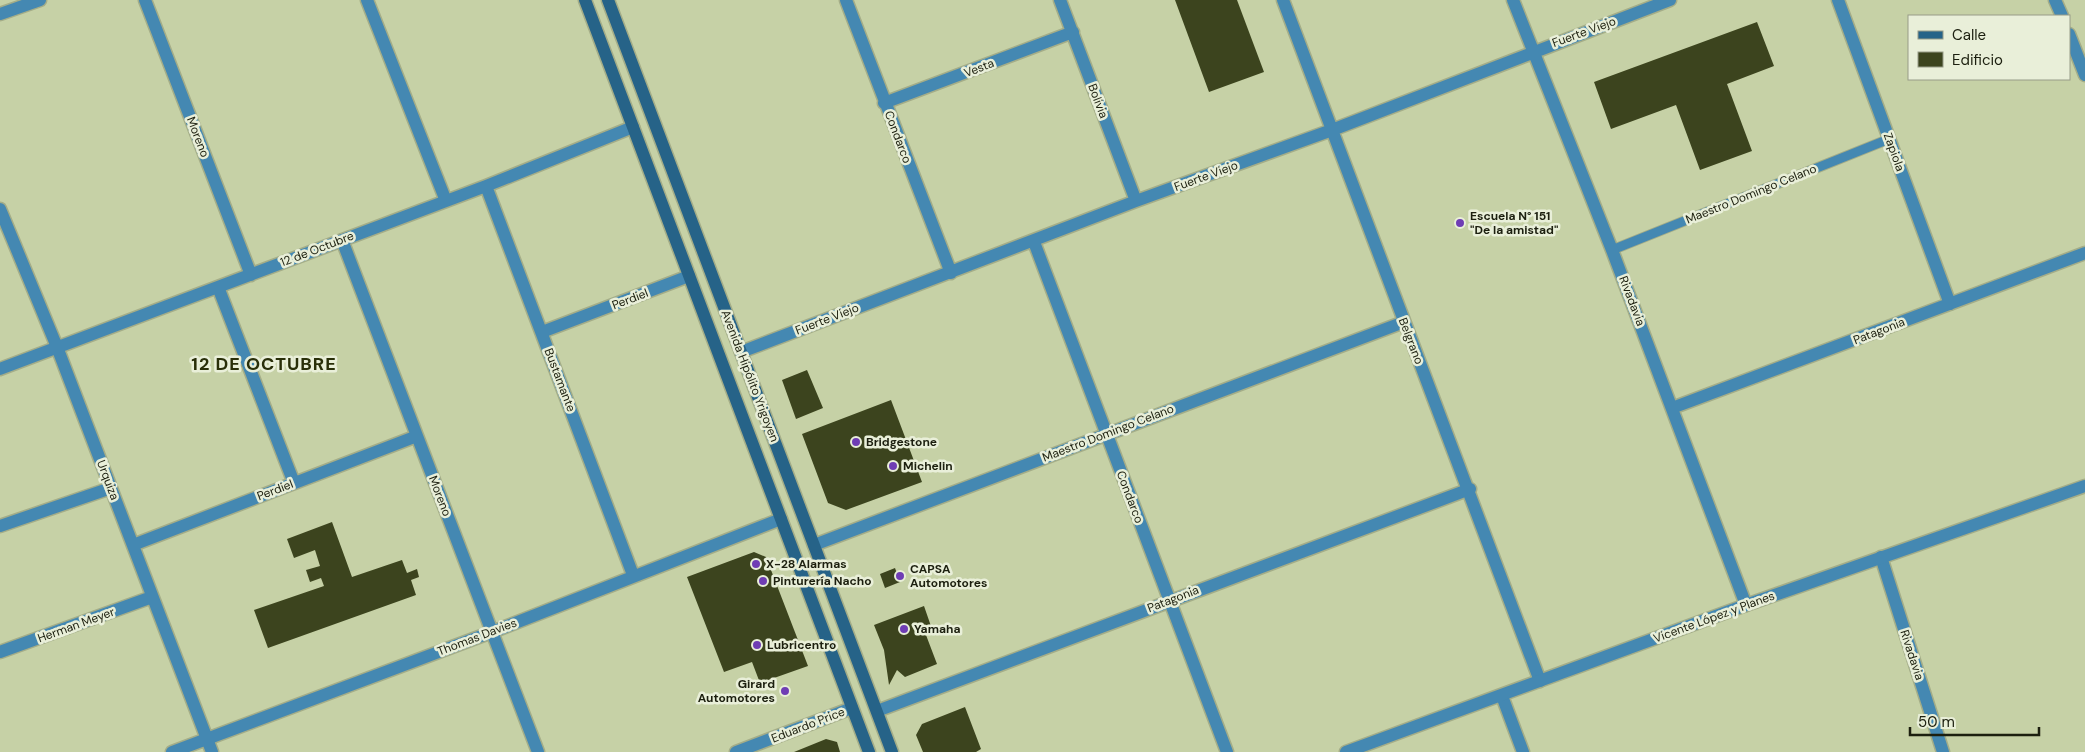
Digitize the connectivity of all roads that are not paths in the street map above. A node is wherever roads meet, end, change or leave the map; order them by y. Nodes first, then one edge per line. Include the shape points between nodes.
1 (40, 0) edge
2 (145, 0) edge
3 (367, 0) edge
4 (585, 0) edge
5 (608, 0) edge
6 (846, 0) edge
7 (1060, 0) edge
8 (1283, 0) edge
9 (1513, 0) edge
10 (1670, 0) edge
11 (1838, 0) edge
12 (2055, 0) edge
13 (0, 14) edge
14 (2062, 15) edge
15 (1073, 32) junction
16 (2070, 36) edge
17 (1534, 51) junction
18 (2085, 74) edge
19 (884, 103) junction
20 (633, 127) junction
21 (1332, 130) junction
22 (1889, 139) junction
23 (486, 186) junction
24 (446, 201) junction
25 (1136, 201) junction
26 (0, 209) edge
27 (342, 240) junction
28 (1034, 242) junction
29 (1612, 250) junction
30 (2085, 253) edge
31 (951, 273) junction
32 (251, 275) junction
33 (689, 276) junction
34 (218, 287) junction
35 (1950, 304) junction
36 (1404, 322) junction
37 (542, 332) junction
38 (57, 347) junction
39 (741, 352) junction
40 (0, 368) edge
41 (1672, 408) junction
42 (1106, 434) junction
43 (417, 436) junction
44 (294, 483) junction
45 (2085, 486) edge
46 (111, 488) junction
47 (1470, 489) junction
48 (781, 519) junction
49 (0, 526) edge
50 (133, 545) junction
51 (814, 545) junction
52 (1881, 558) junction
53 (633, 575) junction
54 (152, 597) junction
55 (1169, 600) junction
56 (1746, 605) junction
57 (492, 632) junction
58 (0, 652) edge
59 (1540, 681) junction
60 (1502, 696) junction
61 (852, 708) junction
62 (877, 711) junction
63 (207, 739) junction
64 (172, 752) edge
65 (212, 752) edge
66 (538, 752) edge
67 (736, 752) edge
68 (869, 752) edge
69 (892, 752) edge
70 (1227, 752) edge
71 (1346, 752) edge
72 (1523, 752) edge
73 (1943, 752) edge

1 - 13 street
2 - 32 street, Moreno
3 - 24 street
4 - 20 main road, Avenida Hipólito Yrigoyen
5 - 39 main road, Avenida Hipólito Yrigoyen
6 - 19 street, Condarco
7 - 15 street, Bolivia
8 - 21 street, Belgrano
9 - 17 street, Rivadavia
10 - 17 street, Fuerte Viejo
11 - 22 street, Zapiola
12 - 14 street
15 - 19 street, Vesta
15 - 25 street, Bolivia
16 - 18 street
17 - 21 street, Fuerte Viejo
17 - 29 street, Rivadavia
19 - 31 street, Condarco
20 - 23 street, 12 de Octubre
20 - 33 main road, Avenida Hipólito Yrigoyen
21 - 25 street, Fuerte Viejo
21 - 36 street, Belgrano
22 - 29 lane, Maestro Domingo Celano
22 - 35 street, Zapiola
23 - 24 street, 12 de Octubre
23 - 37 street, Bustamante
24 - 27 street, 12 de Octubre
25 - 28 street, Fuerte Viejo
26 - 38 street, Urquiza
27 - 32 street, 12 de Octubre
27 - 43 street, Moreno
28 - 31 street, Fuerte Viejo
28 - 42 street, Condarco
29 - 41 street, Rivadavia
30 - 35 street, Patagonia
31 - 39 street, Fuerte Viejo
32 - 34 street, 12 de Octubre
33 - 37 street, Perdiel
33 - 48 main road, Avenida Hipólito Yrigoyen
34 - 38 street, 12 de Octubre
34 - 44 street
35 - 41 street, Patagonia
36 - 42 street, Maestro Domingo Celano
36 - 47 street, Belgrano
37 - 53 street, Bustamante
38 - 40 street, 12 de Octubre
38 - 46 street, Urquiza
39 - 51 main road, Avenida Hipólito Yrigoyen
41 - 56 street, Rivadavia
42 - 51 street, Maestro Domingo Celano
42 - 55 street, Condarco
43 - 44 street, Perdiel
43 - 57 street, Moreno
44 - 50 street, Perdiel
45 - 52 street, Vicente López y Planes
46 - 49 street
46 - 50 street, Urquiza
47 - 55 street, Patagonia
47 - 59 street, Belgrano
48 - 53 street, Thomas Davies
48 - 61 main road, Avenida Hipólito Yrigoyen
50 - 54 street, Urquiza
51 - 62 main road, Avenida Hipólito Yrigoyen
52 - 56 street, Vicente López y Planes
52 - 73 street, Rivadavia
53 - 57 street, Thomas Davies
54 - 58 street, Herman Meyer
54 - 63 street, Urquiza
55 - 62 street, Patagonia
55 - 70 street, Condarco
56 - 59 street, Vicente López y Planes
57 - 63 street, Thomas Davies
57 - 66 street, Moreno
59 - 60 street, Vicente López y Planes
60 - 71 street, Vicente López y Planes
60 - 72 street
61 - 67 street, Eduardo Price
61 - 68 main road, Avenida Hipólito Yrigoyen
62 - 69 main road, Avenida Hipólito Yrigoyen
63 - 64 street, Thomas Davies
63 - 65 street, Urquiza

